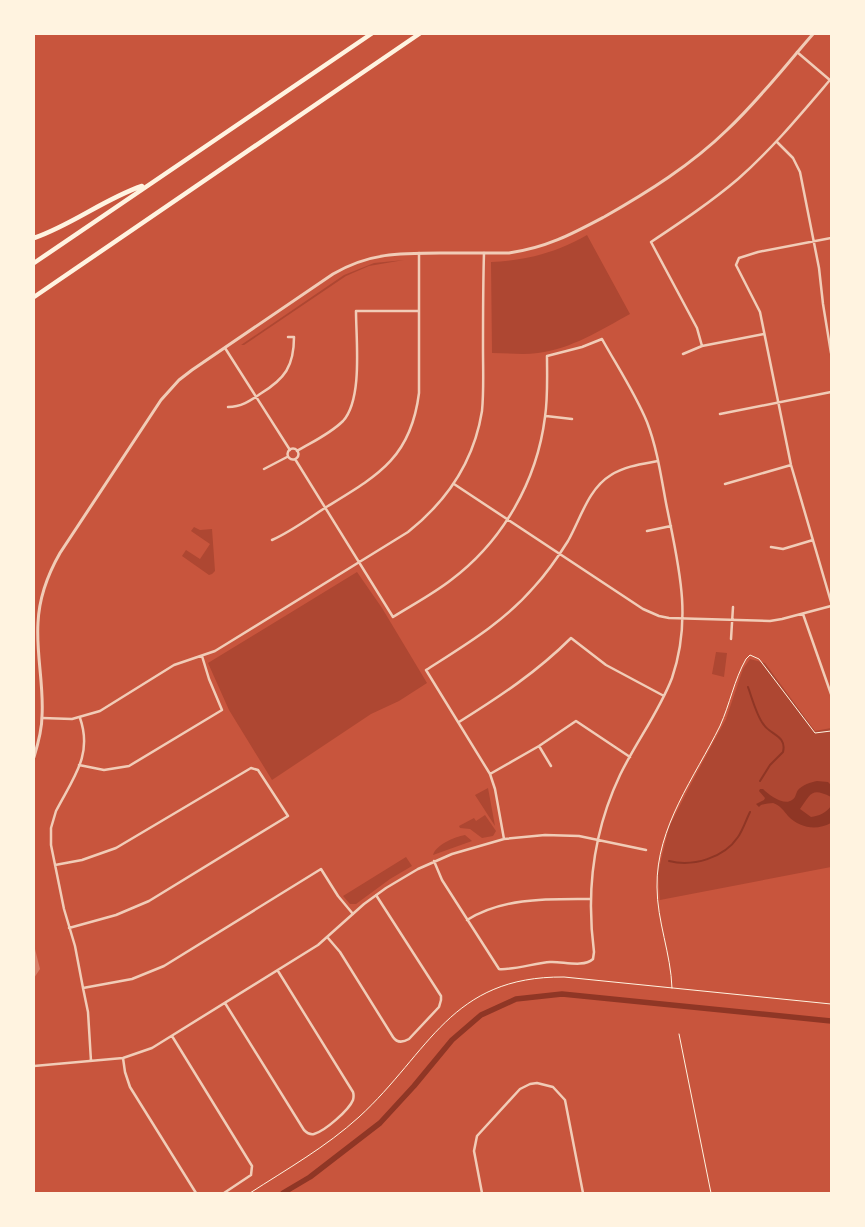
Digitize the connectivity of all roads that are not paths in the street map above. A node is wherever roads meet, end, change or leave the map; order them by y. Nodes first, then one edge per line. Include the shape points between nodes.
1 (371, 34) edge
2 (419, 34) edge
3 (814, 34) edge
4 (797, 52) junction
5 (831, 81) edge
6 (777, 142) junction
7 (148, 184) junction
8 (34, 238) edge
9 (831, 238) edge
10 (814, 241) junction
11 (419, 253) junction
12 (484, 253) junction
13 (34, 263) edge
14 (34, 297) edge
15 (419, 311) junction
16 (764, 334) junction
17 (288, 337) dead end
18 (702, 346) junction
19 (225, 348) junction
20 (831, 353) edge
21 (683, 354) dead end
22 (831, 392) edge
23 (257, 397) junction
24 (778, 404) junction
25 (228, 407) dead end
26 (720, 414) dead end
27 (546, 416) junction
28 (572, 419) dead end
29 (290, 450) junction
30 (297, 451) junction
31 (288, 457) junction
32 (295, 459) junction
33 (658, 461) junction
34 (791, 465) junction
35 (264, 469) dead end
36 (454, 484) junction
37 (725, 484) dead end
38 (326, 508) junction
39 (508, 519) junction
40 (671, 526) junction
41 (647, 531) dead end
42 (272, 540) dead end
43 (813, 540) junction
44 (771, 547) dead end
45 (560, 554) junction
46 (359, 562) junction
47 (831, 604) edge
48 (732, 607) dead end
49 (803, 614) junction
50 (683, 618) junction
51 (732, 620) junction
52 (730, 639) dead end
53 (202, 656) junction
54 (831, 694) edge
55 (664, 696) junction
56 (42, 718) junction
57 (80, 718) junction
58 (458, 722) junction
59 (538, 746) junction
60 (34, 757) edge
61 (630, 757) junction
62 (80, 765) junction
63 (551, 766) dead end
64 (490, 774) junction
65 (504, 839) junction
66 (598, 840) junction
67 (646, 850) dead end
68 (434, 861) junction
69 (55, 865) junction
70 (376, 895) junction
71 (591, 899) junction
72 (353, 914) junction
73 (467, 920) junction
74 (69, 928) junction
75 (328, 938) junction
76 (278, 971) junction
77 (83, 988) junction
78 (225, 1004) junction
79 (172, 1036) junction
80 (123, 1058) junction
81 (91, 1061) junction
82 (34, 1066) edge
83 (196, 1193) edge
84 (224, 1193) edge
85 (482, 1193) edge
86 (584, 1193) edge

1 - 7 highway
2 - 14 highway
3 - 4 street
4 - 5 street
4 - 12 street via 727,130 697,157 656,186 551,244 525,251
5 - 6 street
6 - 10 street via 793,158 800,172
6 - 18 street via 724,191 651,242 697,328
7 - 8 highway via 124,192
7 - 13 highway
9 - 10 street
10 - 16 street via 739,258 736,265 760,312
10 - 20 street
11 - 12 street
11 - 15 street
11 - 19 street via 384,255 355,263 333,274
12 - 36 street via 482,409 470,454
15 - 30 street via 356,311 354,401 337,426
15 - 38 street via 418,401 405,441 396,456 374,477
16 - 18 street
16 - 24 street
17 - 23 street via 294,337 289,366 277,383
18 - 21 street
19 - 23 street
19 - 56 street via 184,377 162,400 54,562 38,620
22 - 24 street
23 - 25 street via 239,407
23 - 29 street
24 - 26 street
24 - 34 street
27 - 28 street
27 - 33 street via 548,356 602,339 641,410
27 - 39 street via 532,471
29 - 30 street
29 - 31 street
30 - 32 street
31 - 32 street
31 - 35 street
32 - 38 street
33 - 40 street
33 - 45 street via 619,470 600,483
34 - 37 street
34 - 43 street
36 - 39 street
36 - 46 street via 422,521
38 - 42 street
38 - 46 street
39 - 45 street
39 - 46 street via 464,570 393,617
40 - 41 street
40 - 50 street via 681,578
43 - 44 street via 783,549
43 - 47 street
45 - 50 street via 643,609 659,616
45 - 58 street via 534,588 504,617 426,670
46 - 53 street
47 - 49 street
48 - 51 street
49 - 51 street via 770,621
49 - 54 street
50 - 51 street
50 - 55 street via 679,651
51 - 52 street
53 - 57 street via 174,665 100,711
53 - 62 street via 222,710 129,766 104,770
55 - 58 street via 606,665 571,638 520,683
55 - 61 street
56 - 57 street
56 - 60 street
57 - 62 street via 85,738
58 - 64 street
59 - 61 street via 576,721
59 - 63 street
59 - 64 street
61 - 66 street via 612,794
62 - 69 street via 53,820 51,836
64 - 65 street
65 - 66 street via 567,835
65 - 68 street
66 - 67 street
66 - 71 street
68 - 70 street
68 - 73 street
69 - 74 street
69 - 74 street via 116,848 251,768 258,770 288,816 149,901 116,915
70 - 72 street
70 - 75 street via 441,996 439,1007 408,1039 399,1042 393,1037
71 - 73 street via 516,903 484,911
71 - 73 street via 594,952 587,963 545,962 501,970
72 - 75 street
72 - 77 street via 321,869 164,966 132,979
74 - 77 street
75 - 76 street
76 - 78 street
76 - 78 street via 353,1092 351,1102 315,1134 304,1130
77 - 81 street
78 - 79 street
79 - 80 street via 143,1053
79 - 84 street via 252,1166 251,1175
80 - 81 street
80 - 83 street via 130,1087
81 - 82 street
85 - 86 street via 474,1151 477,1136 520,1089 537,1083 553,1087 565,1100

